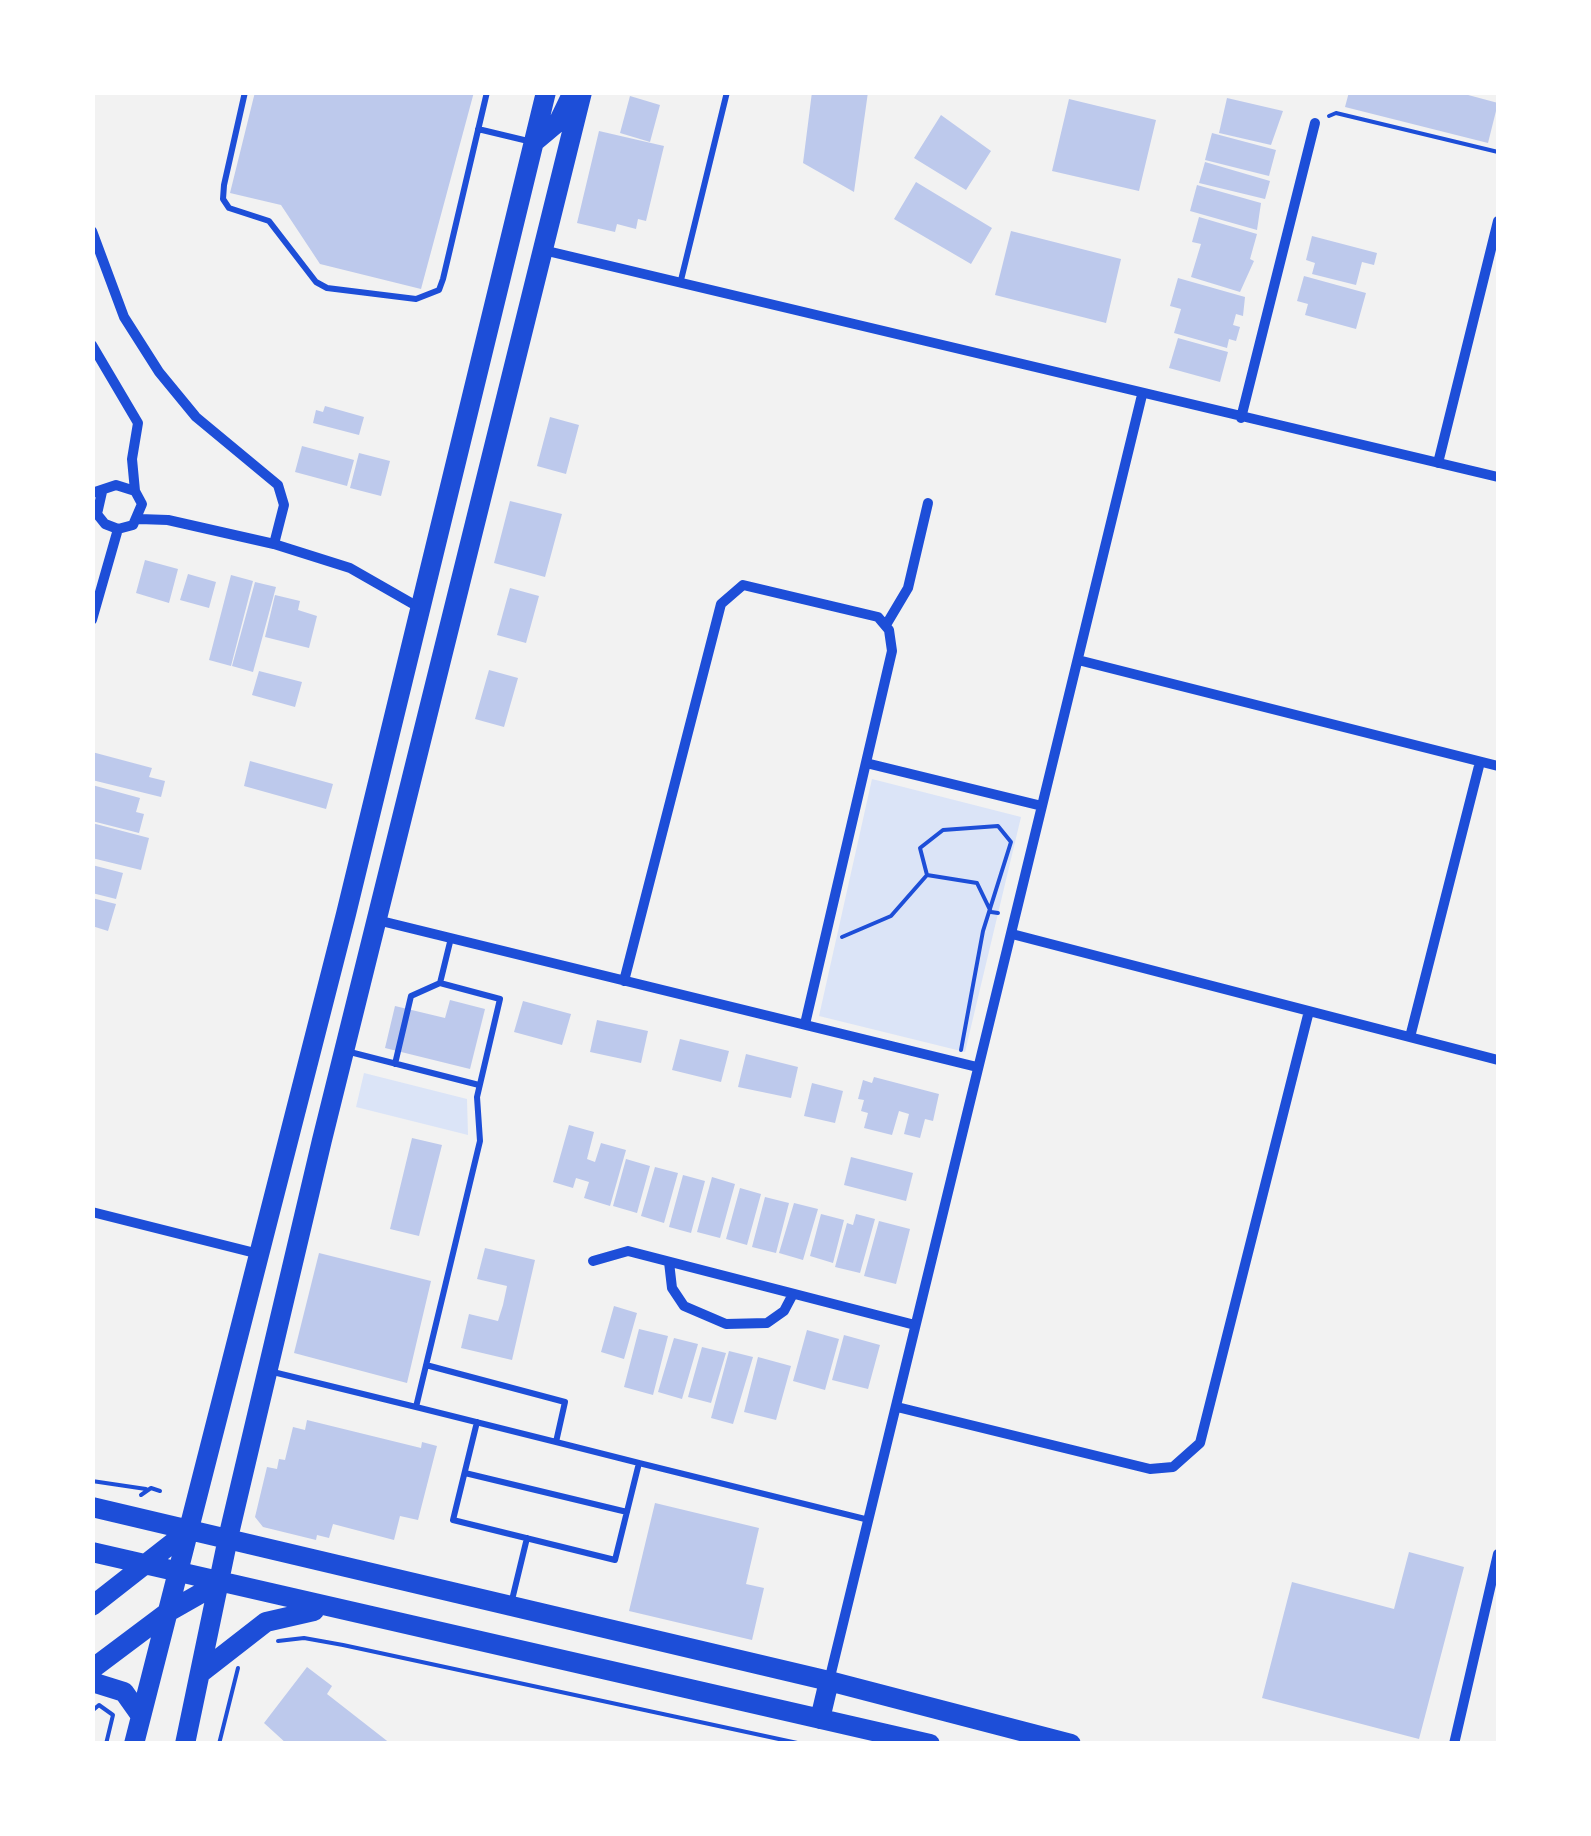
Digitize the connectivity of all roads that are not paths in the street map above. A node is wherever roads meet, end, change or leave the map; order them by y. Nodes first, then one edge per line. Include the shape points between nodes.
1 (245, 92) edge
2 (487, 92) edge
3 (546, 92) edge
4 (573, 92) edge
5 (582, 92) edge
6 (728, 92) edge
7 (1316, 123) road end
8 (478, 129) junction
9 (534, 142) junction
10 (1498, 222) edge
11 (92, 231) edge
12 (510, 241) junction
13 (543, 250) junction
14 (681, 280) junction
15 (92, 345) edge
16 (1142, 395) junction
17 (1241, 418) junction
18 (132, 459) junction
19 (1438, 464) junction
20 (1498, 477) edge
21 (116, 485) junction
22 (135, 491) junction
23 (98, 492) edge
24 (928, 503) dead end
25 (142, 504) junction
26 (95, 512) edge
27 (138, 518) junction
28 (168, 520) junction
29 (118, 529) junction
30 (274, 544) junction
31 (422, 609) junction
32 (454, 617) junction
33 (92, 620) edge
34 (886, 625) junction
35 (1078, 660) junction
36 (1480, 762) junction
37 (866, 763) junction
38 (1498, 766) edge
39 (1042, 806) junction
40 (346, 914) junction
41 (376, 920) junction
42 (1012, 934) junction
43 (451, 938) junction
44 (624, 980) junction
45 (440, 983) junction
46 (1309, 1011) junction
47 (805, 1024) junction
48 (1410, 1037) junction
49 (344, 1051) junction
50 (1498, 1060) edge
51 (395, 1064) junction
52 (977, 1067) junction
53 (480, 1086) junction
54 (92, 1212) edge
55 (260, 1254) junction
56 (592, 1261) dead end
57 (669, 1262) junction
58 (793, 1294) junction
59 (916, 1325) junction
60 (426, 1366) junction
61 (267, 1371) junction
62 (416, 1407) junction
63 (897, 1407) junction
64 (477, 1422) junction
65 (556, 1442) junction
66 (640, 1462) junction
67 (465, 1473) junction
68 (92, 1507) edge
69 (627, 1512) junction
70 (869, 1520) junction
71 (189, 1530) junction
72 (228, 1538) junction
73 (526, 1538) junction
74 (92, 1552) edge
75 (1498, 1554) edge
76 (142, 1564) junction
77 (178, 1573) junction
78 (219, 1583) junction
79 (511, 1605) junction
80 (92, 1606) edge
81 (331, 1610) junction
82 (168, 1612) junction
83 (92, 1669) edge
84 (203, 1671) junction
85 (829, 1680) junction
86 (92, 1682) edge
87 (141, 1716) junction
88 (820, 1719) junction
89 (1063, 1742) edge
90 (134, 1744) edge
91 (184, 1744) edge
92 (930, 1744) edge
93 (1454, 1744) edge

1 - 8 lane via 224,199 229,208 269,221 316,282 344,292 416,298 439,290
2 - 8 lane
3 - 9 highway
4 - 9 highway via 559,121
5 - 13 highway
6 - 14 lane
7 - 17 street
8 - 9 lane
9 - 12 highway
10 - 19 street
11 - 30 street via 124,318 159,372 196,416 278,485 284,506
12 - 13 highway
12 - 31 highway
13 - 14 street
13 - 32 highway
14 - 16 street
15 - 18 street via 138,422
16 - 17 street
16 - 35 street
17 - 19 street
18 - 21 street
18 - 22 street
19 - 20 street
21 - 22 street
21 - 23 street
22 - 25 street
23 - 26 street
24 - 34 street via 908,588
25 - 27 street
25 - 28 street
26 - 29 street
27 - 28 street
27 - 29 street
28 - 30 street
29 - 33 street
30 - 31 street via 350,568
31 - 32 highway
31 - 40 highway
32 - 41 highway
34 - 37 street via 892,651
34 - 44 street via 878,617 743,585 721,604
35 - 36 street
35 - 39 street
36 - 38 street
36 - 48 street
37 - 39 street
37 - 47 street
39 - 42 street
40 - 41 highway
40 - 55 highway
41 - 43 street
41 - 49 highway
42 - 46 street
42 - 52 street
43 - 44 street
43 - 45 lane
44 - 47 street
45 - 51 lane via 411,996
45 - 53 lane via 500,999
46 - 48 street
46 - 63 street via 1200,1443 1174,1467 1150,1469
47 - 52 street
48 - 50 street
49 - 51 lane
49 - 61 highway
51 - 53 lane
52 - 59 street
53 - 60 lane via 480,1142
54 - 55 street
55 - 71 highway
56 - 57 street via 628,1252
57 - 58 street
57 - 58 street via 672,1288 684,1306 726,1324 767,1323
58 - 59 street
59 - 63 street
60 - 62 lane
60 - 65 lane via 565,1402
61 - 62 lane
61 - 72 highway
62 - 64 lane
63 - 70 street
64 - 65 lane
64 - 67 lane
65 - 66 lane
66 - 69 lane
66 - 70 lane
67 - 69 lane
67 - 73 lane via 454,1520
68 - 71 highway
69 - 73 lane via 615,1560
70 - 85 street
71 - 72 highway
71 - 76 highway
71 - 77 highway
72 - 78 highway
72 - 79 highway
73 - 79 lane
74 - 76 highway
75 - 93 street
76 - 77 highway
76 - 80 highway
77 - 78 highway
77 - 82 highway
78 - 81 highway
78 - 82 highway
78 - 84 highway
79 - 85 highway
81 - 84 highway via 266,1622
81 - 88 highway
82 - 83 highway
82 - 87 highway
84 - 91 highway
85 - 88 highway
85 - 89 highway
86 - 87 highway via 124,1692
87 - 90 highway
88 - 92 highway

